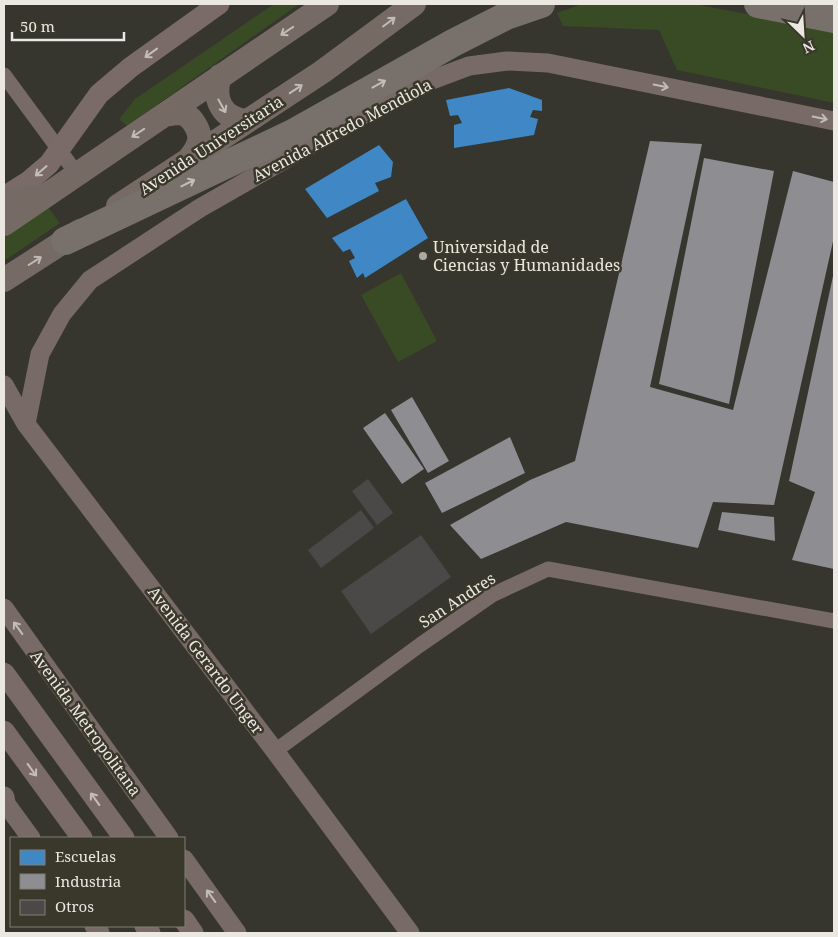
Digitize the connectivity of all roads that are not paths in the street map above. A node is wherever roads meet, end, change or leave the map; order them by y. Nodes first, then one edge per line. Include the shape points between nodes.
1 (219, 4) edge
2 (327, 4) edge
3 (414, 4) edge
4 (541, 4) edge
5 (758, 4) edge
6 (834, 19) edge
7 (4, 75) edge
8 (220, 76) junction
9 (373, 109) junction
10 (164, 115) junction
11 (247, 120) junction
12 (834, 121) edge
13 (59, 149) junction
14 (258, 149) junction
15 (189, 159) junction
16 (76, 174) junction
17 (42, 198) junction
18 (4, 199) edge
19 (4, 224) edge
20 (65, 241) junction
21 (4, 280) edge
22 (4, 385) edge
23 (26, 424) junction
24 (4, 608) edge
25 (834, 621) edge
26 (4, 673) edge
27 (4, 731) edge
28 (275, 751) junction
29 (4, 800) edge
30 (30, 837) edge
31 (81, 837) edge
32 (123, 837) edge
33 (168, 837) edge
34 (185, 860) edge
35 (185, 921) edge
36 (193, 933) edge
37 (237, 933) edge
38 (410, 933) edge

1 -> 13 main road via 99,94
2 -> 8 main road
11 -> 3 main road, Avenida Universitaria via 322,72
14 -> 4 highway via 453,43 506,16
5 - 6 highway
7 - 13 street
8 - 10 main road
8 -> 11 main road via 217,94 223,110 235,118
9 -> 12 street, Avenida Alfredo Mendiola via 420,84 469,66 507,61 548,63
9 - 14 highway via 299,138
9 - 23 street, Avenida Alfredo Mendiola via 200,208 90,280 62,314 40,354
10 - 15 main road via 186,115 196,126 199,142
10 -> 16 main road
11 - 15 main road, Avenida Universitaria
13 - 16 street
13 -> 18 main road via 49,164
20 -> 14 highway
15 - 20 main road, Avenida Universitaria
16 - 17 main road
17 - 18 main road
17 - 19 main road
21 -> 20 main road, Avenida Universitaria
22 - 23 street, Avenida Gerardo Unger
23 - 28 street, Avenida Gerardo Unger
33 -> 24 street, Avenida Metropolitana
25 - 28 street, San Andres via 548,569 492,595
32 -> 26 main road
27 -> 31 main road
28 - 38 street, Avenida Gerardo Unger
29 - 30 street
37 -> 34 street
35 - 36 main road

